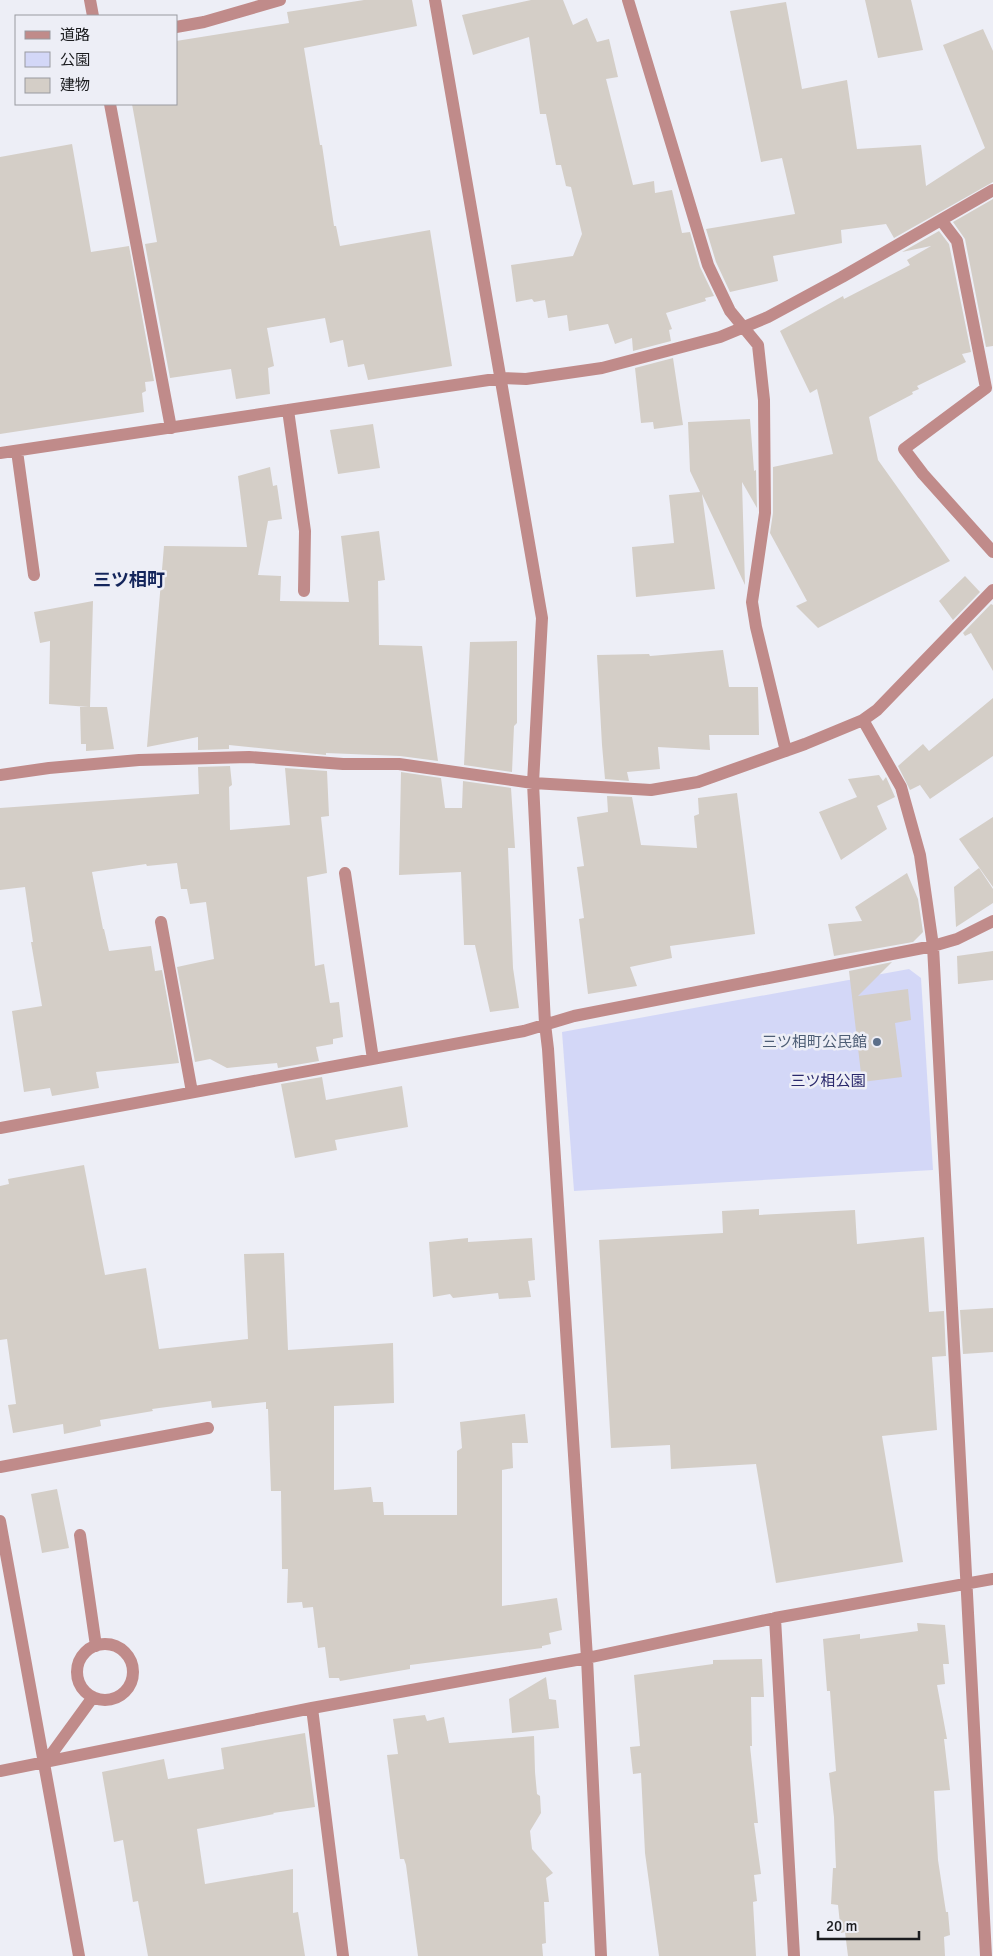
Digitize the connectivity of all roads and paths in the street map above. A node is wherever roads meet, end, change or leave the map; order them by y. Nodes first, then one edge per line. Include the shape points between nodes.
1 (90, 0) edge
2 (280, 0) edge
3 (435, 0) edge
4 (628, 0) edge
5 (93, 15) edge
6 (178, 27) edge
7 (110, 105) edge
8 (993, 190) edge
9 (941, 220) junction
10 (743, 328) junction
11 (502, 378) junction
12 (288, 410) junction
13 (171, 428) junction
14 (17, 451) junction
15 (0, 453) edge
16 (993, 552) edge
17 (34, 576) dead end
18 (304, 590) dead end
19 (993, 590) edge
20 (863, 720) junction
21 (786, 751) junction
22 (0, 775) edge
23 (533, 783) junction
24 (346, 873) dead end
25 (161, 922) dead end
26 (993, 922) edge
27 (933, 946) junction
28 (545, 1024) junction
29 (373, 1059) junction
30 (192, 1092) junction
31 (0, 1128) edge
32 (208, 1428) dead end
33 (0, 1467) edge
34 (0, 1521) edge
35 (80, 1535) dead end
36 (993, 1579) edge
37 (968, 1585) junction
38 (775, 1618) junction
39 (96, 1646) junction
40 (587, 1658) junction
41 (93, 1697) junction
42 (312, 1708) junction
43 (45, 1763) junction
44 (0, 1770) edge
45 (79, 1956) edge
46 (343, 1956) edge
47 (601, 1956) edge
48 (794, 1956) edge
49 (986, 1956) edge

1 - 5 street
2 - 6 street
3 - 11 street
4 - 10 street via 708,265 730,311
7 - 13 street
8 - 9 street
9 - 10 street via 833,282
9 - 16 street via 957,241 986,388 904,448
10 - 11 street via 602,368 526,379
10 - 21 street via 758,345 764,400 765,513 752,602
11 - 12 street
11 - 23 street via 542,618
12 - 13 street
12 - 18 street via 305,531
13 - 14 street
14 - 15 street
14 - 17 street
19 - 20 street via 877,710
20 - 21 street
20 - 27 street via 901,787 920,855
21 - 23 street via 698,782 651,790
22 - 23 street via 139,760 250,757 343,764 399,764
23 - 28 street
24 - 29 street
25 - 30 street
26 - 27 street
27 - 28 street
27 - 37 street
28 - 29 street via 524,1031
28 - 40 street
29 - 30 street
30 - 31 street
32 - 33 street
34 - 43 street
35 - 39 street
36 - 37 street
37 - 38 street
37 - 49 street
38 - 40 street
38 - 48 street
39 - 41 street via 86,1651 77,1670 84,1691
39 - 41 street via 107,1644 117,1647 126,1654 133,1674 124,1693 114,1699
40 - 42 street
40 - 47 street
41 - 43 street
42 - 43 street
42 - 46 street
43 - 44 street
43 - 45 street

